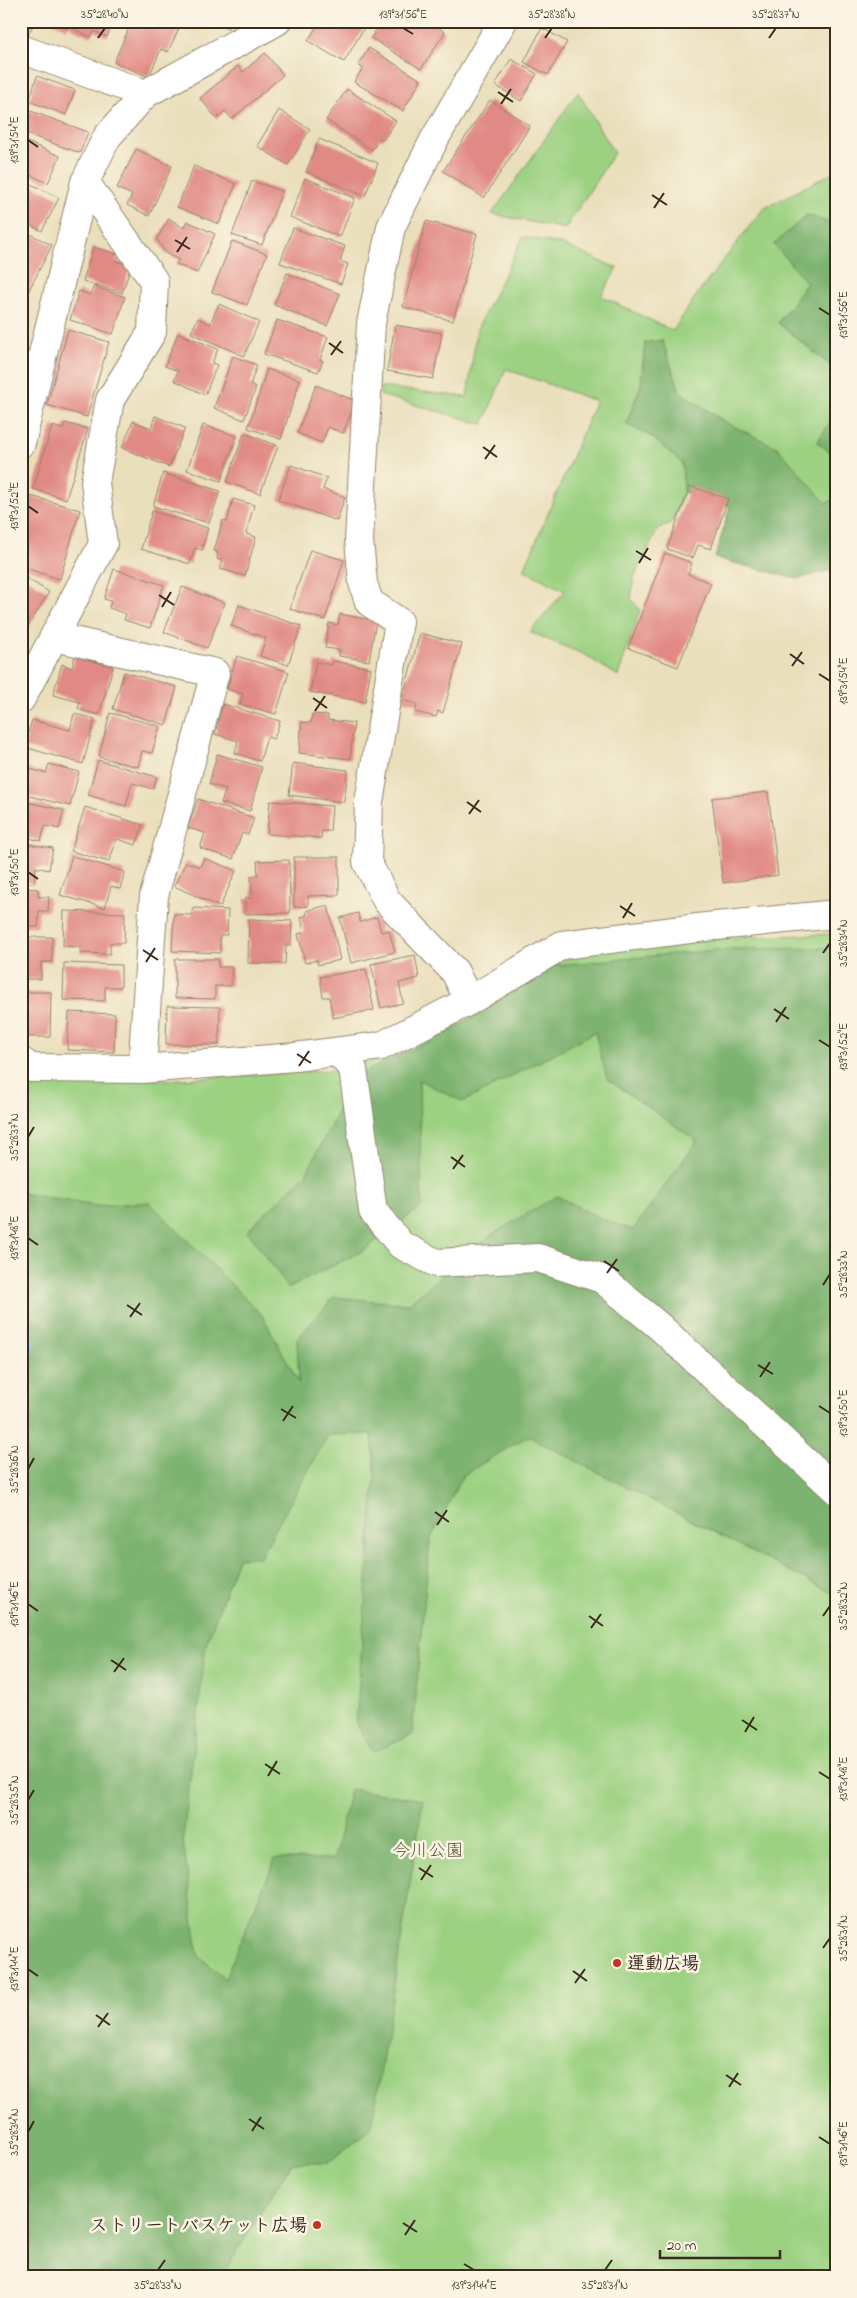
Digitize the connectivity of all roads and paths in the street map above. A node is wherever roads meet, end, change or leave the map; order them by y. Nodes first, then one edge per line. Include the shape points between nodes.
1 (277, 21) edge
2 (503, 21) edge
3 (21, 49) edge
4 (145, 94) junction
5 (85, 182) junction
6 (21, 444) edge
7 (54, 637) junction
8 (21, 699) edge
9 (836, 914) edge
10 (469, 1001) junction
11 (338, 1052) junction
12 (21, 1061) edge
13 (142, 1069) junction
14 (836, 1490) edge

1 - 4 street
2 - 10 street via 434,140 391,227 371,323 359,540 363,583 369,602 399,622 369,802 367,862 387,902 455,972
3 - 4 street
4 - 5 street via 107,137
5 - 6 street
5 - 7 street via 154,281 152,332 110,400 95,482 103,544
7 - 8 street
7 - 13 street via 214,673 154,896
9 - 10 street via 562,945
10 - 11 street via 380,1046
11 - 13 street
11 - 14 street via 353,1069 373,1211 401,1245 436,1263 538,1258 602,1279 660,1326
12 - 13 street via 31,1068

